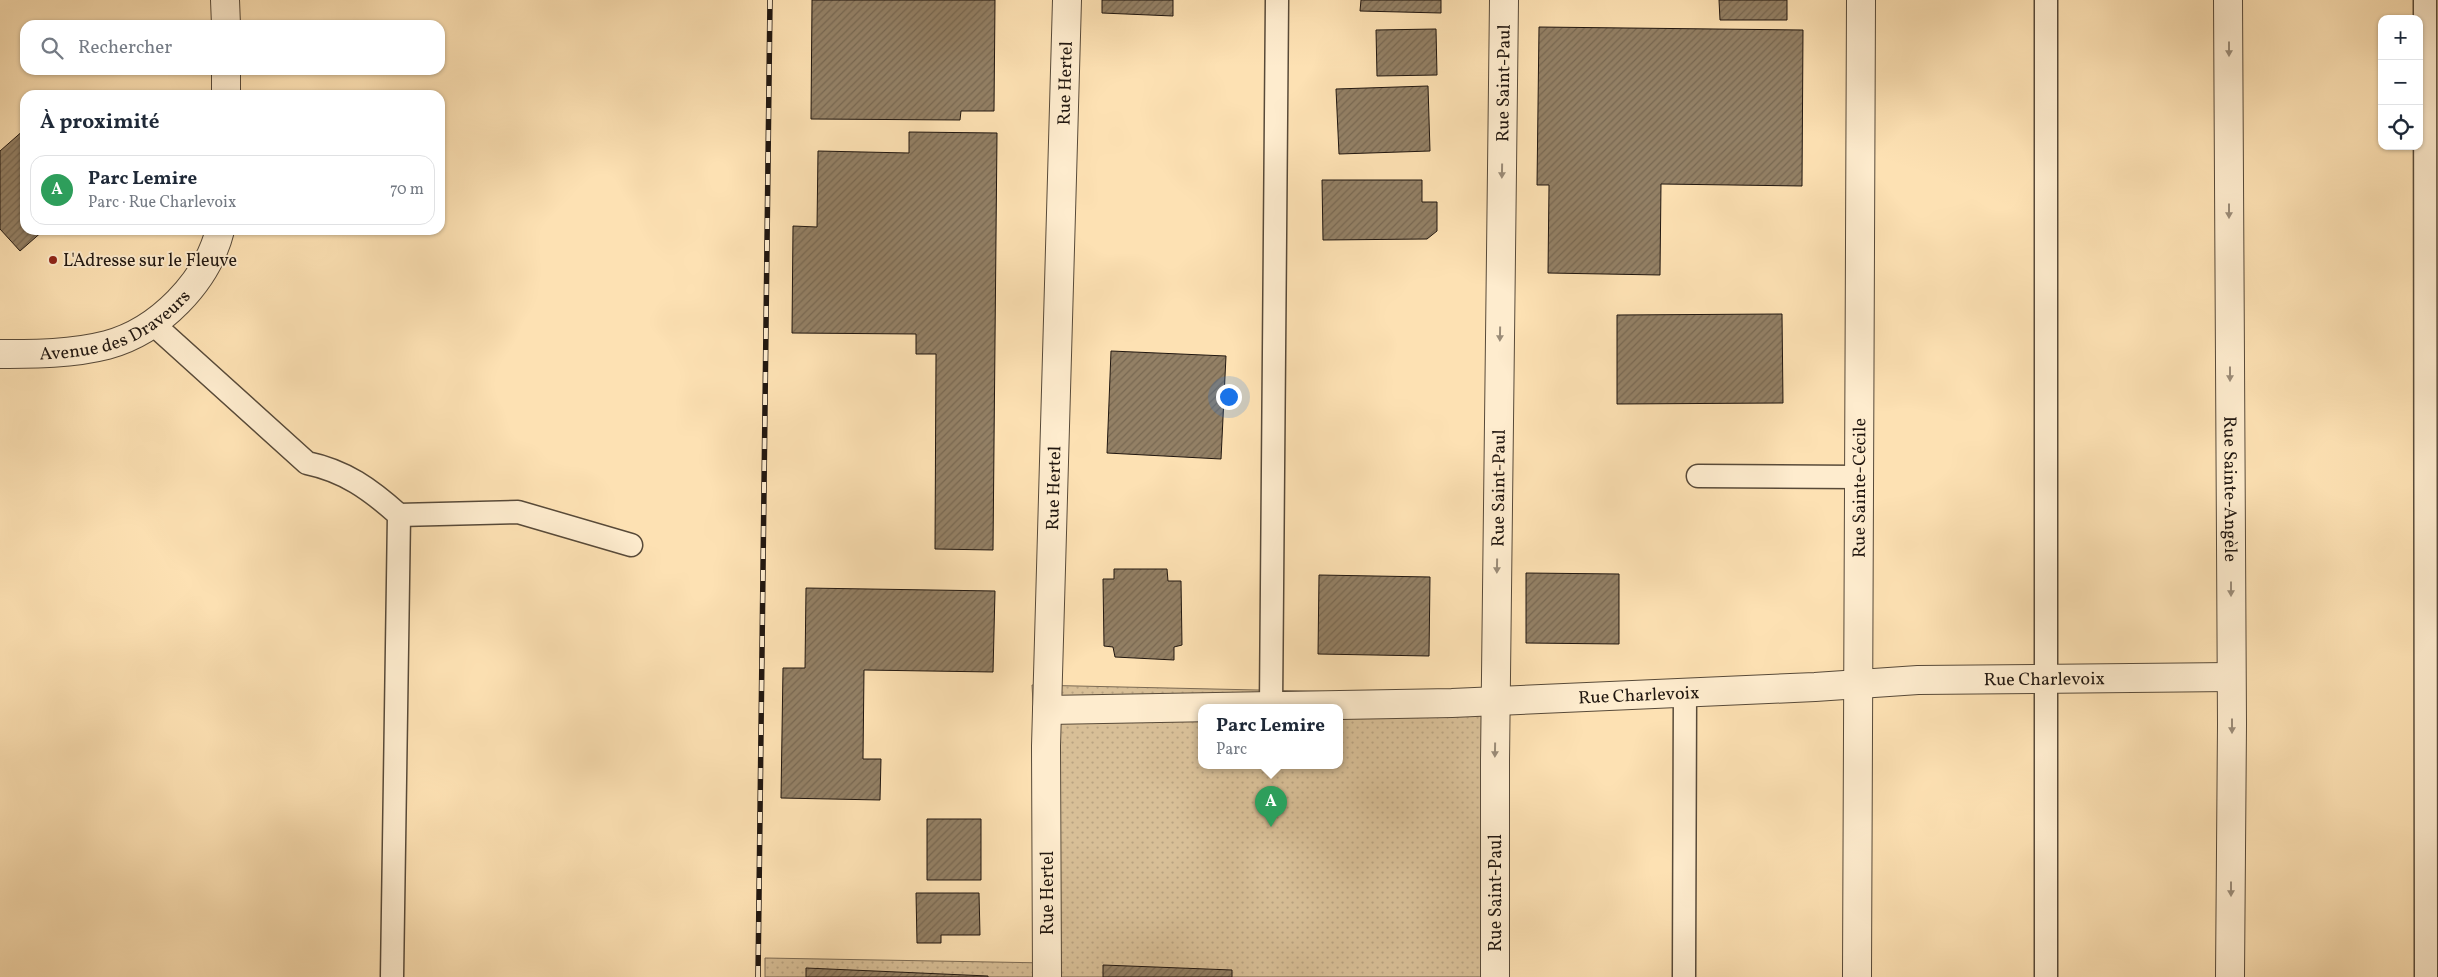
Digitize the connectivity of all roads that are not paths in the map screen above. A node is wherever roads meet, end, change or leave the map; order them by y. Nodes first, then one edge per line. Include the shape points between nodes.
1 (225, 0) edge
2 (1067, 0) edge
3 (1277, 0) edge
4 (1504, 0) edge
5 (1861, 0) edge
6 (2046, 0) edge
7 (2228, 0) edge
8 (2425, 0) edge
9 (226, 20) edge
10 (226, 75) edge
11 (226, 90) edge
12 (218, 235) edge
13 (152, 323) junction
14 (0, 354) edge
15 (1698, 476) dead end
16 (1859, 477) junction
17 (399, 515) junction
18 (631, 545) dead end
19 (2231, 677) junction
20 (2046, 679) junction
21 (1858, 684) junction
22 (1685, 693) junction
23 (1496, 701) junction
24 (1271, 704) edge
25 (1343, 704) edge
26 (1198, 707) edge
27 (1047, 710) junction
28 (392, 977) edge
29 (1047, 977) edge
30 (1494, 977) edge
31 (1684, 977) edge
32 (1857, 977) edge
33 (2046, 977) edge
34 (2230, 977) edge
35 (2426, 977) edge

1 - 9 street
2 - 27 street, Rue Hertel
3 - 24 lane
4 -> 23 street, Rue Saint-Paul
5 - 16 street, Rue Sainte-Cécile
6 - 20 lane
7 -> 19 street, Rue Sainte-Angèle
8 - 35 lane
10 - 11 street
12 - 13 street, Avenue des Draveurs via 212,254 194,284
13 - 14 street, Avenue des Draveurs via 128,337 98,347 55,353
13 - 17 lane via 307,463 352,478
15 - 16 lane
16 - 21 street, Rue Sainte-Cécile
17 - 18 lane via 518,512
17 - 28 lane
19 - 20 street, Rue Charlevoix
19 -> 34 street, Rue Sainte-Angèle
20 - 21 street, Rue Charlevoix
20 - 33 lane
21 - 22 street, Rue Charlevoix
21 - 32 street, Rue Sainte-Cécile
22 - 23 street, Rue Charlevoix
22 - 31 lane
23 - 25 street, Rue Charlevoix
23 -> 30 street, Rue Saint-Paul
26 - 27 street, Rue Charlevoix
27 - 29 street, Rue Hertel

